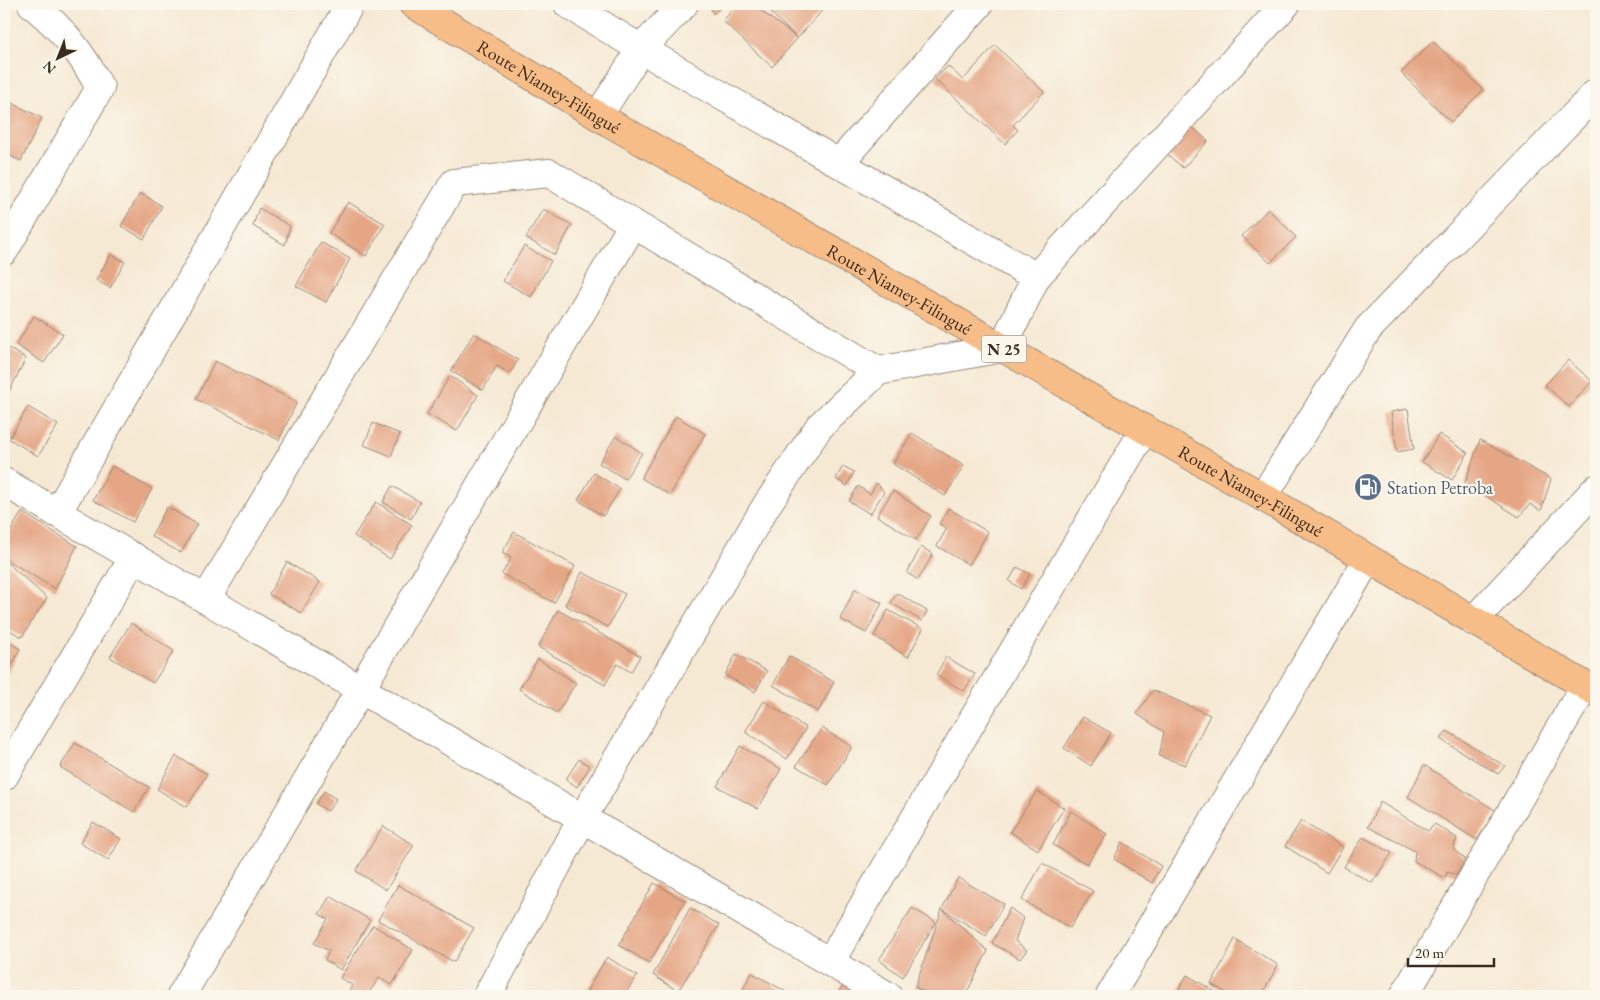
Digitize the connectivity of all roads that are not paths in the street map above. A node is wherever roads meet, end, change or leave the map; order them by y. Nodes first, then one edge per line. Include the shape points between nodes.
1 (32, 4) edge
2 (350, 4) edge
3 (413, 4) edge
4 (568, 4) edge
5 (684, 4) edge
6 (979, 4) edge
7 (1286, 4) edge
8 (641, 49) junction
9 (1596, 93) edge
10 (598, 116) junction
11 (839, 163) junction
12 (633, 224) junction
13 (4, 251) edge
14 (1036, 277) junction
15 (1002, 348) junction
16 (878, 371) junction
17 (1144, 430) junction
18 (4, 482) edge
19 (1596, 489) edge
20 (1264, 497) junction
21 (57, 513) junction
22 (134, 557) junction
23 (1368, 559) junction
24 (206, 599) junction
25 (1473, 621) junction
26 (1591, 688) edge
27 (360, 689) junction
28 (4, 776) edge
29 (582, 819) junction
30 (830, 962) junction
31 (181, 996) edge
32 (487, 996) edge
33 (888, 996) edge
34 (1110, 996) edge
35 (1404, 996) edge

1 - 13 street via 63,31 100,88
2 - 21 street
3 - 10 main road, Route Niamey-Filingué / N 25
4 - 8 street
5 - 8 street
6 - 11 street
7 - 14 street
8 - 10 street
8 - 11 street
9 - 20 street via 1368,330
10 - 15 main road, Route Niamey-Filingué / N 25
11 - 14 street
12 - 16 street
12 - 24 street via 549,173 454,183
12 - 27 street
14 - 15 street
15 - 16 street
15 - 17 main road, Route Niamey-Filingué / N 25
16 - 29 street via 819,427 766,506
17 - 20 main road, Route Niamey-Filingué / N 25
17 - 30 street
18 - 21 street
19 - 25 street
20 - 23 main road, Route Niamey-Filingué / N 25
21 - 22 street
22 - 24 street
22 - 28 street
23 - 25 main road, Route Niamey-Filingué / N 25
23 - 34 street
24 - 27 street
25 - 26 main road, Route Niamey-Filingué / N 25
26 - 35 street
27 - 29 street
27 - 31 street
29 - 30 street
29 - 32 street
30 - 33 street

